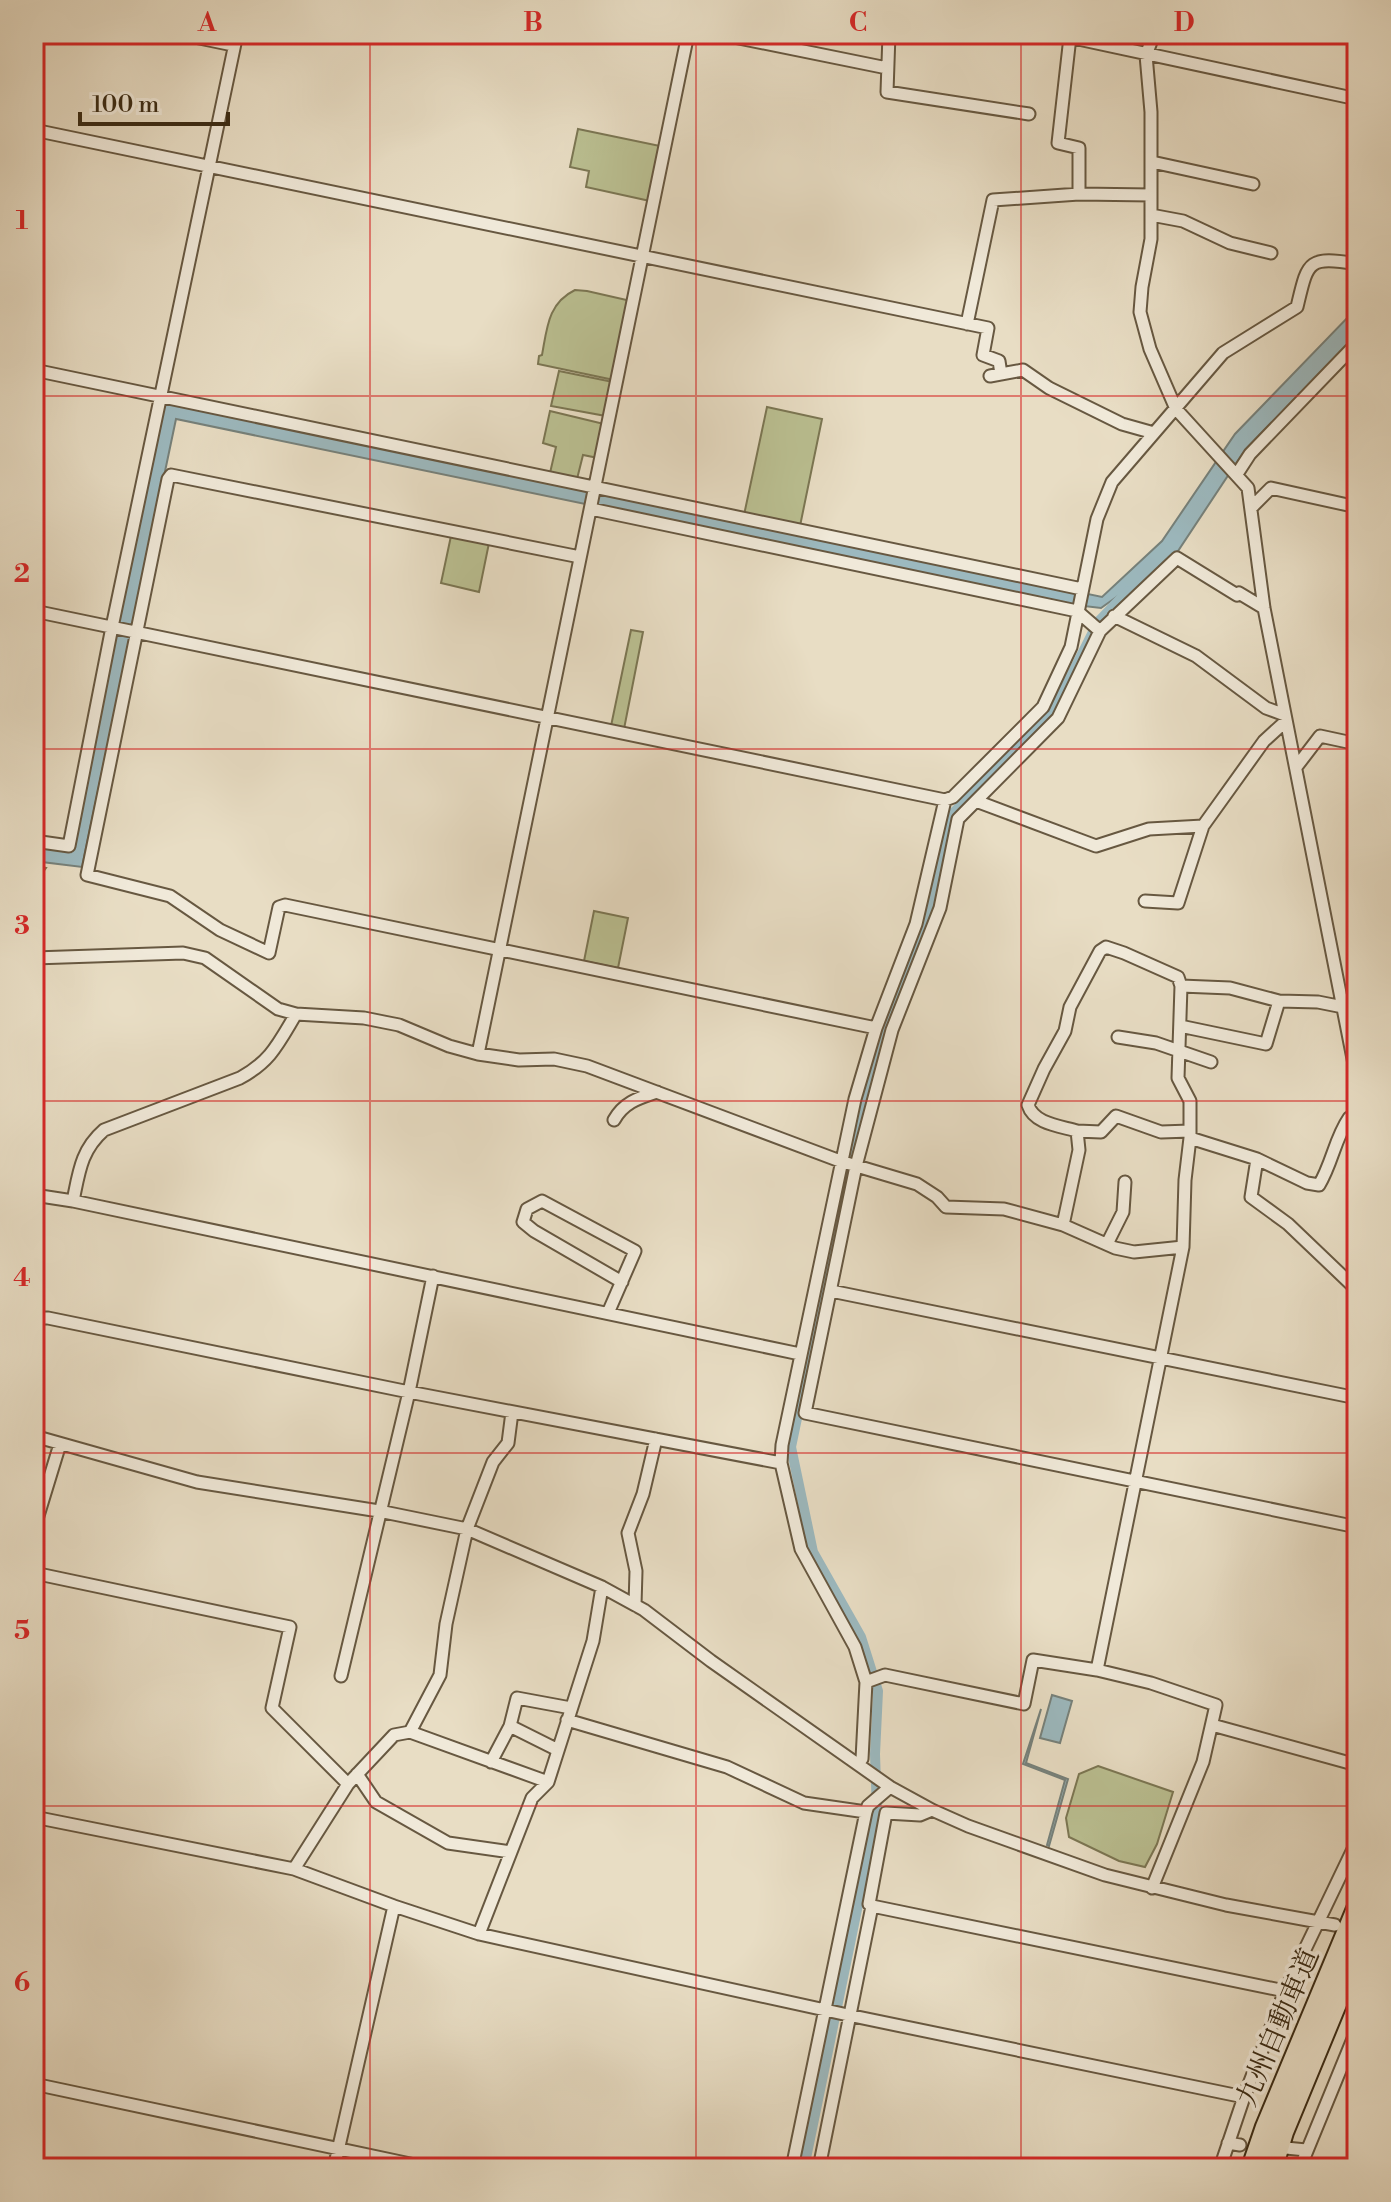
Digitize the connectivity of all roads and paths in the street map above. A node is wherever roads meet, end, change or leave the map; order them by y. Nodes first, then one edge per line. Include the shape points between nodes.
1 (180, 34) edge
2 (688, 34) edge
3 (719, 34) edge
4 (889, 34) edge
5 (992, 34) edge
6 (1033, 34) edge
7 (1055, 34) edge
8 (1154, 34) edge
9 (1070, 37) junction
10 (235, 40) edge
11 (1146, 55) junction
12 (887, 68) junction
13 (1357, 99) edge
14 (1029, 114) dead end
15 (34, 130) edge
16 (1152, 162) junction
17 (208, 166) junction
18 (1253, 184) dead end
19 (1079, 194) junction
20 (1151, 195) junction
21 (1151, 215) junction
22 (1271, 253) dead end
23 (644, 257) junction
24 (1357, 264) edge
25 (967, 324) junction
26 (1357, 343) edge
27 (34, 370) edge
28 (160, 397) junction
29 (1176, 409) junction
30 (1154, 433) junction
31 (1236, 473) junction
32 (595, 487) junction
33 (1252, 507) junction
34 (1357, 507) edge
35 (591, 509) junction
36 (580, 557) junction
37 (1082, 589) junction
38 (1264, 608) junction
39 (34, 611) edge
40 (1077, 611) junction
41 (1114, 616) junction
42 (112, 627) junction
43 (1100, 631) junction
44 (136, 632) junction
45 (549, 718) junction
46 (1286, 718) junction
47 (1357, 744) edge
48 (1297, 766) junction
49 (945, 800) junction
50 (976, 801) junction
51 (1203, 826) junction
52 (34, 841) edge
53 (1145, 901) dead end
54 (500, 949) junction
55 (34, 958) edge
56 (1181, 986) junction
57 (1279, 1001) junction
58 (296, 1014) junction
59 (1348, 1016) edge
60 (1180, 1026) junction
61 (876, 1028) junction
62 (1118, 1037) dead end
63 (1179, 1052) junction
64 (478, 1054) junction
65 (1211, 1062) dead end
66 (1357, 1079) edge
67 (657, 1092) junction
68 (1357, 1119) edge
69 (614, 1120) dead end
70 (1077, 1131) junction
71 (1190, 1135) junction
72 (1257, 1159) junction
73 (840, 1161) junction
74 (856, 1166) junction
75 (1125, 1182) dead end
76 (34, 1195) edge
77 (73, 1201) junction
78 (1063, 1225) junction
79 (1107, 1244) junction
80 (1183, 1247) junction
81 (433, 1276) junction
82 (622, 1282) junction
83 (1354, 1287) dead end
84 (831, 1291) junction
85 (608, 1313) junction
86 (34, 1318) edge
87 (800, 1354) junction
88 (1161, 1359) junction
89 (409, 1392) junction
90 (1357, 1398) edge
91 (512, 1412) junction
92 (34, 1436) edge
93 (656, 1439) junction
94 (60, 1444) junction
95 (781, 1463) junction
96 (1135, 1481) junction
97 (379, 1511) junction
98 (1357, 1527) edge
99 (34, 1529) edge
100 (467, 1529) junction
101 (34, 1573) edge
102 (602, 1587) junction
103 (635, 1605) junction
104 (1097, 1670) junction
105 (341, 1676) dead end
106 (868, 1682) junction
107 (571, 1708) junction
108 (567, 1720) junction
109 (1212, 1725) junction
110 (510, 1726) junction
111 (410, 1732) junction
112 (558, 1750) junction
113 (862, 1759) dead end
114 (491, 1762) junction
115 (1357, 1765) edge
116 (357, 1774) junction
117 (548, 1782) junction
118 (348, 1784) junction
119 (887, 1789) junction
120 (870, 1807) junction
121 (932, 1810) junction
122 (34, 1817) edge
123 (1357, 1841) edge
124 (511, 1852) junction
125 (294, 1869) junction
126 (1152, 1888) junction
127 (394, 1906) junction
128 (872, 1906) junction
129 (1357, 1909) edge
130 (1320, 1921) junction
131 (1335, 1925) dead end
132 (479, 1934) junction
133 (1357, 1953) edge
134 (1285, 1991) junction
135 (826, 2010) junction
136 (848, 2015) junction
137 (1357, 2029) edge
138 (34, 2084) edge
139 (1244, 2097) junction
140 (1286, 2148) dead end
141 (338, 2149) junction
142 (1306, 2150) junction
143 (334, 2168) edge
144 (429, 2168) edge
145 (792, 2168) edge
146 (819, 2168) edge
147 (1220, 2168) edge
148 (1252, 2168) edge
149 (1272, 2168) edge
150 (1300, 2168) edge

1 - 10 street
2 - 23 street
3 - 12 street
4 - 12 street
5 - 6 street
7 - 9 street
8 - 11 street
9 - 11 street
9 - 19 street via 1058,143 1079,148
10 - 17 street
11 - 13 street
11 - 16 street
12 - 14 street via 887,92
15 - 17 street
16 - 18 street
16 - 20 street
17 - 23 street
17 - 28 street
19 - 20 street
19 - 25 street via 993,200
20 - 21 street
21 - 22 street
21 - 29 street via 1140,312
23 - 25 street
23 - 32 street
24 - 29 street via 1313,264 1306,270 1297,307 1223,353
25 - 30 street via 988,328 983,355 999,361 995,375 1023,370 1122,424
26 - 31 street
27 - 28 street
28 - 32 street
28 - 42 street
29 - 30 street
29 - 31 street
30 - 37 street via 1112,482 1097,519
31 - 33 street via 1248,488
32 - 35 street
32 - 37 street
33 - 34 street via 1271,488
33 - 38 street
35 - 36 street
35 - 40 street
36 - 44 street via 176,474 168,479
36 - 45 street
37 - 40 street
38 - 41 street via 1177,558
38 - 46 street
39 - 42 street
40 - 43 street
40 - 49 street via 1071,647 1043,707
41 - 43 street
41 - 46 street via 1196,656
42 - 44 street
42 - 52 street via 69,846
43 - 50 street via 1058,718
44 - 45 street
44 - 54 street via 87,875 170,896 269,953 279,907 285,905
45 - 49 street
45 - 54 street
46 - 48 street
46 - 51 street
47 - 48 street via 1320,736
48 - 59 street
49 - 61 street via 916,924
50 - 51 street via 1096,846 1149,829
50 - 74 street via 958,819 937,917 892,1030
51 - 53 street via 1178,903
54 - 61 street
54 - 64 street
55 - 58 street via 183,953 205,958 278,1009
56 - 57 street via 1230,988
56 - 60 street
56 - 70 street via 1178,977 1136,958 1106,947 1100,951 1028,1105 1038,1119
57 - 59 street via 1318,1002
57 - 60 street via 1266,1044
58 - 64 street via 387,1023
58 - 77 street via 257,1068 104,1130 83,1155
59 - 66 street
60 - 63 street
61 - 73 street
62 - 63 street
63 - 65 street
63 - 71 street via 1178,1078 1190,1101
64 - 67 street via 565,1061
67 - 69 street via 620,1109
67 - 73 street
68 - 72 street via 1349,1118 1342,1128 1319,1185
70 - 71 street via 1101,1132 1116,1116 1161,1132
70 - 78 street via 1079,1150
71 - 72 street
71 - 80 street
72 - 83 street via 1251,1197 1288,1224
73 - 74 street
73 - 87 street
74 - 78 street via 917,1184 946,1207 1004,1209
74 - 84 street
75 - 79 street via 1123,1212
76 - 77 street
77 - 81 street
78 - 79 street
79 - 80 street via 1134,1252
80 - 88 street
81 - 85 street
81 - 89 street
82 - 82 street via 635,1251 542,1201 527,1209 523,1222 534,1231
82 - 85 street
84 - 88 street
84 - 96 street via 805,1413
85 - 87 street
86 - 89 street
87 - 95 street
88 - 90 street
88 - 96 street
89 - 91 street
89 - 97 street
91 - 93 street
91 - 100 street via 508,1443 493,1462
92 - 94 street
93 - 95 street
93 - 103 street via 628,1533 636,1571
94 - 97 street via 197,1482
94 - 99 street
95 - 106 street via 801,1549 855,1647
96 - 98 street
96 - 104 street
97 - 100 street
97 - 105 street
100 - 102 street
100 - 111 street via 440,1675
101 - 118 street via 290,1627 272,1708
102 - 103 street
102 - 107 street via 593,1641
103 - 119 street
104 - 106 street via 1033,1660 1024,1704 882,1677
104 - 109 street via 1216,1705
106 - 113 street
107 - 108 street
107 - 110 street via 517,1698
108 - 112 street
108 - 120 street via 727,1767 804,1803
109 - 115 street
109 - 126 street via 1203,1762
110 - 112 street
110 - 114 street
111 - 114 street
111 - 116 street via 394,1735
112 - 117 street
114 - 117 street
116 - 118 street
116 - 124 street via 376,1802 448,1843
117 - 124 street via 532,1798
118 - 125 street
119 - 120 street
119 - 121 street
120 - 135 street
121 - 126 street
121 - 128 street via 920,1815 886,1813
122 - 125 street
123 - 130 street
124 - 132 street
125 - 127 street
126 - 130 street
127 - 132 street
127 - 141 street
128 - 134 street
128 - 136 street
129 - 148 highway, 九州自動車道
130 - 131 street
130 - 134 street
132 - 135 street
133 - 149 highway, 九州自動車道
134 - 139 street
135 - 136 street
135 - 145 street
136 - 139 street
136 - 146 street
137 - 142 street
138 - 141 street
139 - 147 street via 1234,2144
140 - 142 street
141 - 143 street
141 - 144 street
142 - 150 street

